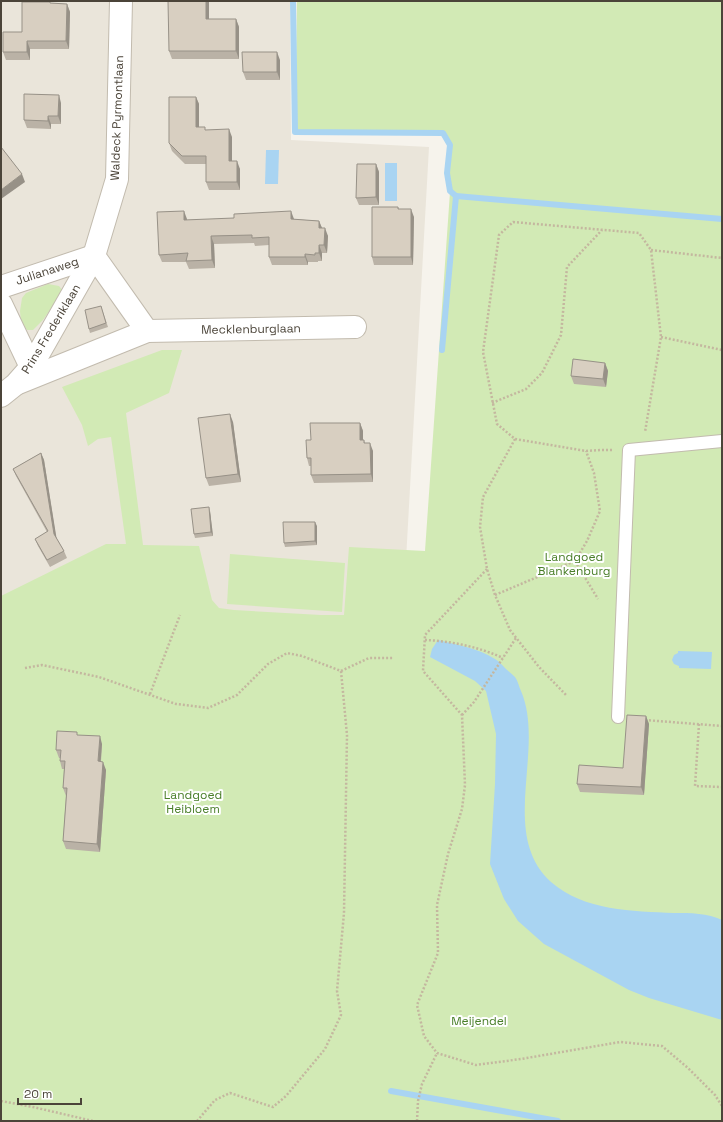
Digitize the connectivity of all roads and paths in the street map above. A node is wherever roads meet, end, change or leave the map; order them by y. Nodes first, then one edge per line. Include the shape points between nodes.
1 (121, 1) edge
2 (602, 230) junction
3 (652, 250) junction
4 (94, 256) junction
5 (722, 258) edge
6 (1, 287) edge
7 (1, 304) edge
8 (355, 327) dead end
9 (147, 331) junction
10 (661, 337) junction
11 (722, 350) edge
12 (31, 367) junction
13 (9, 390) edge
14 (492, 403) junction
15 (515, 439) junction
16 (722, 440) edge
17 (641, 449) junction
18 (629, 450) junction
19 (586, 451) junction
20 (575, 561) junction
21 (487, 569) junction
22 (495, 594) junction
23 (598, 599) dead end
24 (180, 614) dead end
25 (516, 638) junction
26 (425, 640) junction
27 (393, 658) dead end
28 (503, 658) junction
29 (25, 668) dead end
30 (341, 671) junction
31 (150, 694) junction
32 (567, 696) dead end
33 (462, 715) junction
34 (618, 718) joint
35 (699, 724) junction
36 (722, 726) edge
37 (722, 787) edge
38 (437, 1053) junction
39 (720, 1100) edge
40 (1, 1101) edge
41 (722, 1106) edge
42 (93, 1121) edge
43 (197, 1121) edge
44 (417, 1121) edge

1 - 4 street, Waldeck Pyrmontlaan via 117,179
2 - 3 path via 639,233
2 - 14 path via 567,267 560,335 542,373 526,389
2 - 14 path via 512,222 499,235 483,352
3 - 5 path
3 - 10 path
4 - 6 street, Julianaweg
4 - 9 street
4 - 12 street, Prins Frederiklaan
7 - 12 street
8 - 9 street, Mecklenburglaan
9 - 13 street, Mecklenburglaan
10 - 11 path
10 - 17 path
12 - 13 street, Prins Frederiklaan
14 - 15 path via 497,424
15 - 19 path
15 - 21 path via 483,497 480,527
16 - 17 lane
17 - 18 lane
18 - 19 path
18 - 34 lane
19 - 20 path via 594,473 600,510
20 - 22 path
20 - 23 path
21 - 22 path
21 - 26 path via 425,635
22 - 25 path
24 - 31 path
25 - 28 path
25 - 32 path via 539,668
26 - 28 path via 441,640 488,651
26 - 33 path via 423,671
27 - 30 path via 369,658
28 - 33 path via 474,702
29 - 31 path via 42,665 63,669 99,677
30 - 31 path via 287,653 268,664 237,695 208,708 176,704
30 - 43 path via 347,735 344,914 337,991 341,1014 325,1049 286,1096 273,1107 230,1093 215,1100
33 - 38 path via 465,785 462,810 448,854 437,905 438,953 417,1005 424,1036
34 - 35 path
35 - 36 path
35 - 37 path via 695,786
38 - 39 path via 476,1065 521,1060 620,1042 662,1046
38 - 44 path via 422,1084
39 - 41 path
40 - 42 path

